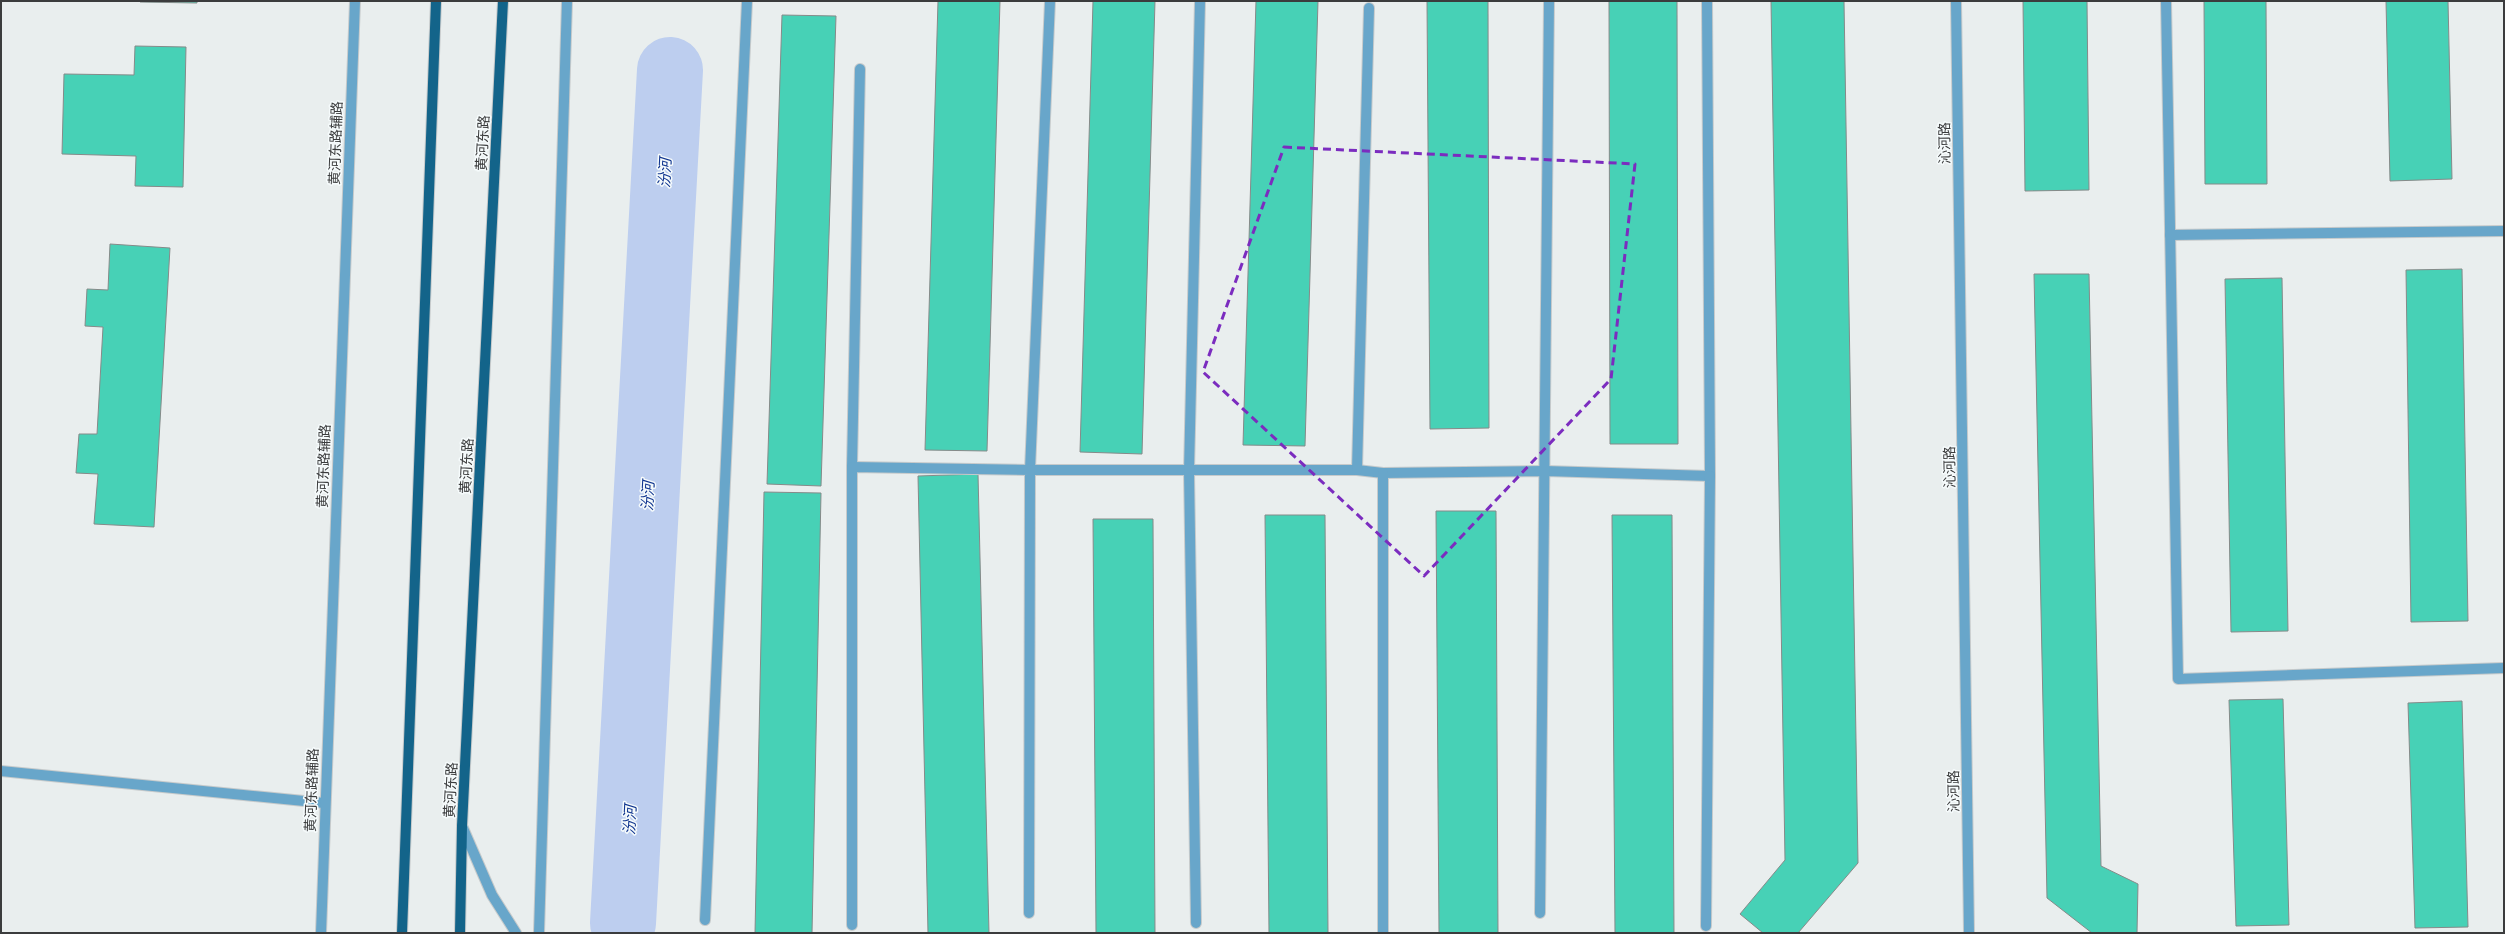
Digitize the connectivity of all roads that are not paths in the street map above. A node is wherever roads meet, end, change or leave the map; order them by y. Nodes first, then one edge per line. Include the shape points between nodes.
1 (355, 1) edge
2 (436, 1) edge
3 (503, 1) edge
4 (566, 1) edge
5 (747, 1) edge
6 (1050, 1) edge
7 (1200, 1) edge
8 (1549, 1) edge
9 (1707, 1) edge
10 (1956, 1) edge
11 (2166, 1) edge
12 (1368, 8) dead end
13 (860, 69) dead end
14 (2504, 232) edge
15 (2170, 235) junction
16 (852, 467) junction
17 (1030, 470) junction
18 (1357, 470) junction
19 (1189, 471) junction
20 (1545, 471) junction
21 (1383, 472) junction
22 (1710, 476) junction
23 (2504, 668) edge
24 (1, 771) edge
25 (324, 803) junction
26 (462, 826) junction
27 (1030, 913) dead end
28 (1540, 913) dead end
29 (705, 920) dead end
30 (1196, 922) dead end
31 (852, 926) dead end
32 (1706, 926) dead end
33 (320, 933) edge
34 (402, 933) edge
35 (460, 933) edge
36 (516, 933) edge
37 (539, 933) edge
38 (1383, 933) edge
39 (1969, 933) edge

1 - 25 street, 黄河东路辅路
2 - 34 main road
3 - 26 main road, 黄河东路
4 - 37 street
5 - 29 street
6 - 17 street
7 - 19 street
8 - 20 street
9 - 22 street
10 - 39 street, 沁河路
11 - 15 street
12 - 18 street
13 - 16 street
14 - 15 street
15 - 23 street via 2178,679
16 - 17 street
16 - 31 street
17 - 19 street
17 - 27 street
18 - 19 street
18 - 21 street
19 - 30 street
20 - 21 street
20 - 22 street
20 - 28 street
21 - 38 street
22 - 32 street
24 - 25 street
25 - 33 street, 黄河东路辅路
26 - 35 main road, 黄河东路
26 - 36 street via 492,895

